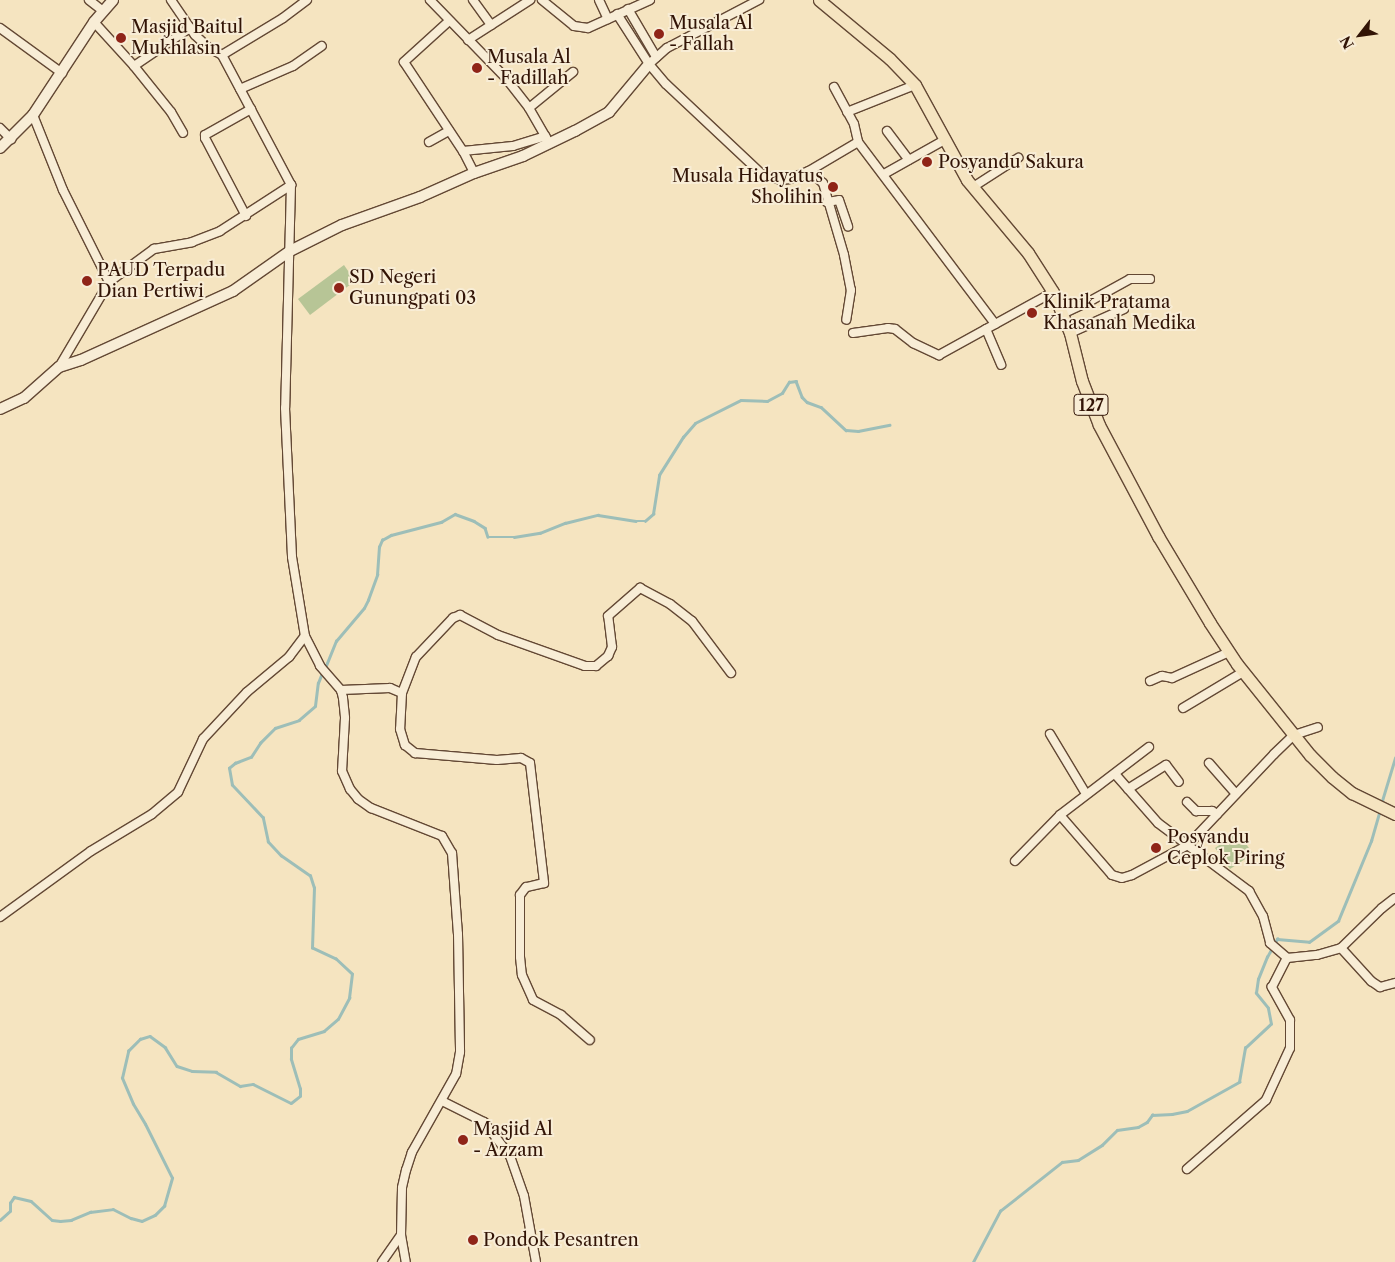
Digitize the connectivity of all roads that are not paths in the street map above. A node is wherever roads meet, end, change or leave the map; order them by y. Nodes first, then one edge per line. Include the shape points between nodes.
1 (89, 0) edge
2 (113, 0) edge
3 (171, 0) edge
4 (307, 0) edge
5 (430, 0) edge
6 (473, 0) edge
7 (530, 0) edge
8 (542, 0) edge
9 (599, 0) edge
10 (650, 0) edge
11 (759, 0) edge
12 (819, 0) edge
13 (628, 9) junction
14 (103, 11) junction
15 (617, 14) junction
16 (608, 19) junction
17 (449, 21) junction
18 (94, 22) junction
19 (491, 25) junction
20 (0, 28) edge
21 (190, 28) junction
22 (468, 40) junction
23 (322, 46) dead end
24 (222, 54) junction
25 (652, 61) junction
26 (134, 66) junction
27 (573, 72) dead end
28 (62, 73) junction
29 (915, 85) junction
30 (834, 87) dead end
31 (240, 89) junction
32 (251, 108) junction
33 (529, 108) junction
34 (846, 112) junction
35 (33, 115) junction
36 (0, 128) edge
37 (449, 131) junction
38 (887, 132) dead end
39 (183, 133) dead end
40 (11, 139) junction
41 (946, 139) junction
42 (547, 140) junction
43 (429, 142) dead end
44 (858, 142) junction
45 (0, 148) edge
46 (462, 151) junction
47 (1018, 158) dead end
48 (909, 160) junction
49 (809, 171) junction
50 (474, 173) junction
51 (884, 174) junction
52 (291, 185) junction
53 (973, 187) junction
54 (827, 202) junction
55 (246, 216) junction
56 (848, 226) dead end
57 (290, 251) junction
58 (1150, 279) dead end
59 (109, 282) junction
60 (1053, 292) junction
61 (1124, 310) dead end
62 (1062, 314) junction
63 (846, 320) dead end
64 (995, 324) junction
65 (986, 329) junction
66 (853, 333) dead end
67 (1070, 333) junction
68 (1001, 365) dead end
69 (59, 367) junction
70 (0, 409) edge
71 (305, 636) junction
72 (1229, 652) junction
73 (1243, 672) junction
74 (731, 674) dead end
75 (1150, 681) dead end
76 (341, 690) junction
77 (402, 693) junction
78 (1183, 708) dead end
79 (1318, 727) dead end
80 (1050, 734) dead end
81 (1294, 735) junction
82 (1149, 747) dead end
83 (1209, 763) dead end
84 (1115, 774) junction
85 (1179, 782) dead end
86 (1128, 789) junction
87 (1086, 794) junction
88 (1236, 794) junction
89 (1187, 802) dead end
90 (1217, 814) junction
91 (1395, 814) edge
92 (1060, 815) junction
93 (1188, 845) junction
94 (1015, 861) dead end
95 (1395, 898) edge
96 (0, 917) edge
97 (1341, 948) junction
98 (1287, 958) junction
99 (1395, 983) edge
100 (590, 1040) dead end
101 (442, 1101) junction
102 (1187, 1169) dead end
103 (401, 1235) junction
104 (382, 1262) edge
105 (406, 1262) edge
106 (536, 1262) edge

1 - 14 street
2 - 14 street
3 - 21 street
4 - 24 street
5 - 17 street
6 - 19 street
7 - 19 street
8 - 16 street via 574,26 588,28
9 - 16 street
10 - 13 street
11 - 25 street via 700,30
12 - 29 main road, 127 via 890,58
13 - 15 street
13 - 25 street
14 - 18 street
15 - 16 street
15 - 25 street
17 - 22 street
17 - 37 street via 404,62
18 - 26 street
18 - 28 street
19 - 22 street
20 - 28 street
21 - 24 street via 210,48
21 - 26 street
22 - 33 street via 505,77
23 - 31 street via 293,66
24 - 31 street
25 - 42 street via 609,112
25 - 49 street via 666,84 763,175 781,180
26 - 39 street via 171,112
27 - 33 street
28 - 35 street
29 - 34 street
29 - 41 main road, 127
30 - 34 street
31 - 32 street
32 - 52 street
32 - 55 street via 205,135
33 - 42 street
34 - 44 street via 854,124
35 - 40 street
35 - 59 street via 63,190
36 - 40 street
37 - 43 street
37 - 46 street
38 - 48 street
40 - 45 street
41 - 48 street
41 - 53 main road, 127
42 - 46 street
42 - 50 street via 523,156
44 - 49 street
44 - 51 street
46 - 50 street
47 - 53 street
48 - 51 street
49 - 54 street via 823,184
50 - 57 street via 420,198 342,225
51 - 64 street
52 - 55 street
52 - 57 street
53 - 60 main road, 127 via 1028,253
54 - 56 street via 839,200
54 - 63 street via 848,275 850,290
55 - 59 street via 192,242 154,249
57 - 69 street via 233,291
57 - 71 street via 285,408 292,558
58 - 62 street via 1130,279
59 - 69 street
60 - 62 main road, 127
60 - 64 street
61 - 67 street
62 - 67 main road, 127
64 - 65 street
65 - 66 street via 939,355 913,343 895,329
65 - 68 street
67 - 72 main road, 127 via 1082,381 1099,425 1158,536
69 - 70 street via 24,398
71 - 76 street via 320,666
71 - 96 street via 289,657 247,692 203,739 178,792 152,814 91,852
72 - 73 main road, 127
72 - 75 street via 1172,678 1162,676
73 - 78 street
73 - 81 main road, 127
74 - 77 street via 692,620 640,588 608,616 612,647 603,662 596,666 585,666 498,635 460,615 416,657
76 - 77 street via 390,688
76 - 101 street via 345,708 342,771 350,789 370,808 442,836 452,853 458,934 460,1052 456,1074
77 - 100 street via 400,729 410,751 470,759 521,758 530,763 544,883 526,887 520,895 522,975 533,1000 561,1014
79 - 81 street
80 - 87 street
81 - 88 street
81 - 91 main road, 127 via 1332,777 1352,793
82 - 84 street
83 - 88 street
84 - 86 street
84 - 87 street
85 - 86 street via 1166,765
86 - 93 street via 1158,823
87 - 92 street
88 - 90 street
89 - 90 street via 1196,811
90 - 93 street
92 - 93 street via 1117,877 1132,876
92 - 94 street
93 - 98 street via 1249,891 1263,916 1270,943
95 - 97 street
97 - 98 street via 1317,955
97 - 99 street via 1380,987
98 - 102 street via 1272,987 1290,1020 1290,1048 1266,1100
101 - 103 street via 412,1152 406,1170 402,1188
101 - 106 street via 484,1122 510,1156 524,1196
103 - 104 street
103 - 105 street

